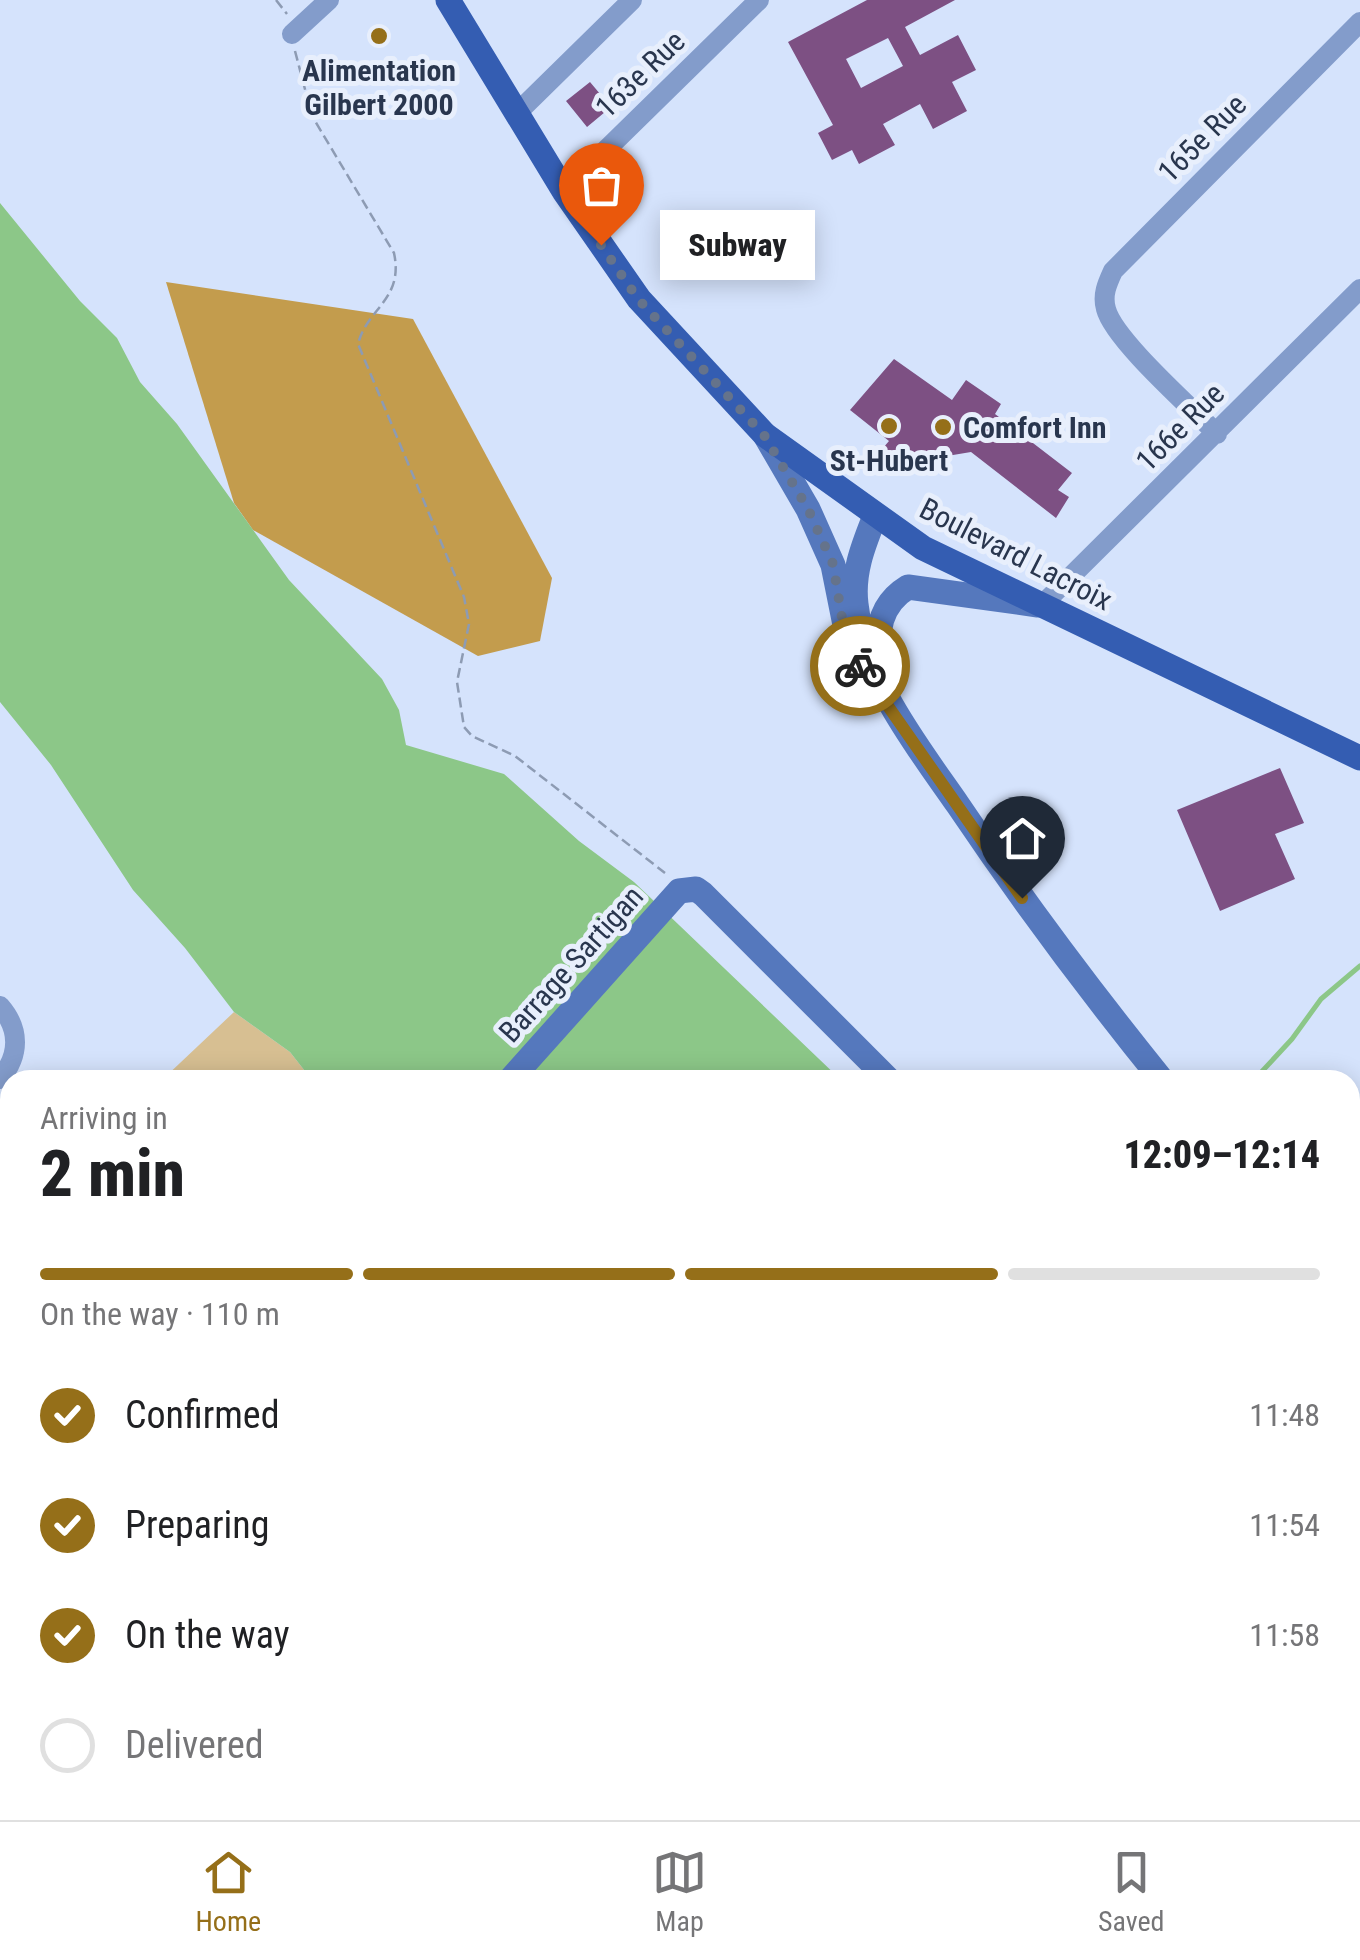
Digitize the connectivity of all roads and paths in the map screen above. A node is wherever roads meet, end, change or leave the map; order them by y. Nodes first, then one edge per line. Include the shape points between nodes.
1 (276, 0) edge
2 (329, 0) edge
3 (448, 0) edge
4 (632, 0) edge
5 (759, 0) edge
6 (1360, 22) edge
7 (292, 34) junction
8 (517, 113) junction
9 (564, 191) junction
10 (1360, 289) edge
11 (1216, 434) junction
12 (764, 435) junction
13 (875, 516) junction
14 (1041, 606) junction
15 (888, 703) junction
16 (1360, 758) edge
17 (682, 890) junction
18 (0, 1006) edge
19 (5, 1070) edge
20 (519, 1070) edge
21 (879, 1070) edge
22 (1154, 1070) edge

1 - 7 path
2 - 7 street
3 - 8 main road, Boulevard Lacroix
4 - 8 street
5 - 9 street, 163e Rue
6 - 11 street, 165e Rue via 1113,271 1105,290 1104,306 1119,333
7 - 17 path via 312,116 394,253 392,292 358,344 464,598 468,624 457,682 464,727 515,756
8 - 9 main road, Boulevard Lacroix
9 - 12 main road, Boulevard Lacroix via 638,299
10 - 11 street, 166e Rue
11 - 14 street, 166e Rue
12 - 13 main road, Boulevard Lacroix
12 - 15 main road via 833,564 860,667
13 - 14 main road, Boulevard Lacroix via 923,548
13 - 15 main road via 856,576 856,604
14 - 15 main road via 908,587 892,597 882,612 878,648
14 - 16 main road, Boulevard Lacroix
15 - 22 main road via 1002,870
17 - 20 main road, Barrage Sartigan
17 - 21 main road via 703,894
18 - 19 street via 16,1028

